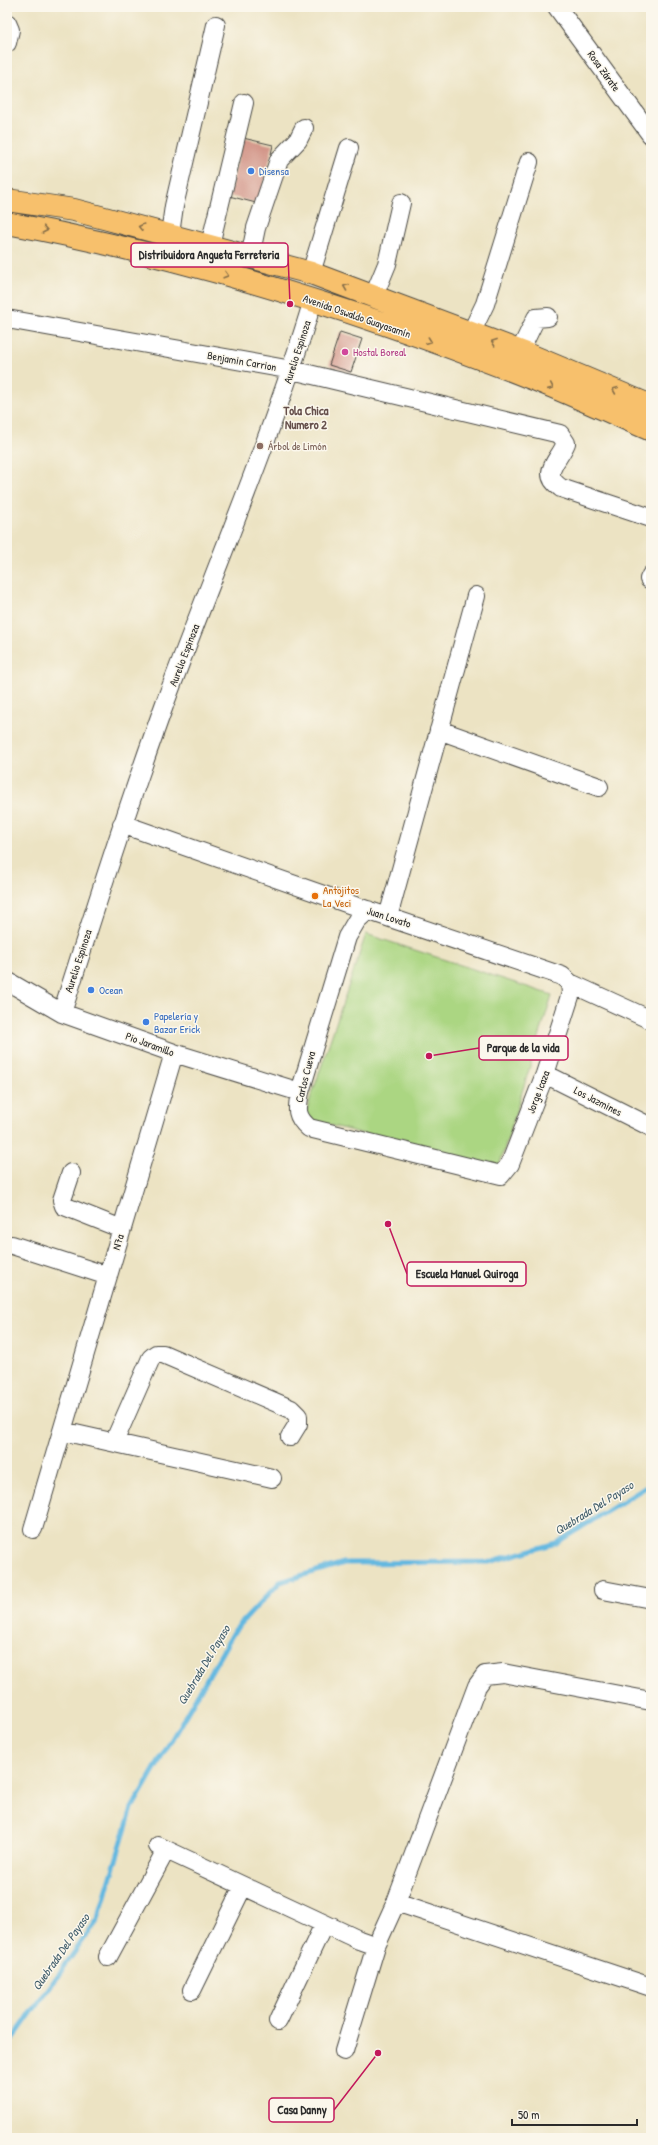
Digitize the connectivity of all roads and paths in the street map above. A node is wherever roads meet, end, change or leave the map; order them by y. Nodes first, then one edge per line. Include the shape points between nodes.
1 (557, 7) edge
2 (7, 23) edge
3 (216, 25) dead end
4 (7, 43) edge
5 (244, 103) dead end
6 (304, 128) dead end
7 (651, 136) edge
8 (349, 148) dead end
9 (529, 162) dead end
10 (7, 200) edge
11 (401, 203) dead end
12 (7, 223) edge
13 (170, 234) junction
14 (210, 245) junction
15 (250, 257) junction
16 (311, 274) junction
17 (372, 298) junction
18 (313, 300) junction
19 (548, 317) dead end
20 (7, 319) edge
21 (471, 333) junction
22 (520, 351) junction
23 (292, 370) junction
24 (651, 406) edge
25 (651, 430) edge
26 (651, 518) edge
27 (476, 596) dead end
28 (439, 730) junction
29 (599, 787) dead end
30 (122, 824) junction
31 (368, 910) junction
32 (388, 917) junction
33 (7, 981) edge
34 (570, 983) junction
35 (62, 1013) junction
36 (651, 1020) edge
37 (174, 1053) junction
38 (545, 1074) junction
39 (300, 1092) junction
40 (651, 1128) edge
41 (71, 1173) dead end
42 (501, 1175) joint
43 (122, 1229) junction
44 (12, 1245) dead end
45 (108, 1276) junction
46 (62, 1430) junction
47 (290, 1437) dead end
48 (114, 1442) junction
49 (272, 1478) dead end
50 (33, 1529) dead end
51 (603, 1590) dead end
52 (651, 1599) edge
53 (651, 1701) edge
54 (243, 1886) junction
55 (396, 1902) junction
56 (324, 1924) junction
57 (376, 1946) junction
58 (108, 1957) dead end
59 (651, 1987) edge
60 (192, 1990) dead end
61 (278, 2021) dead end
62 (344, 2051) dead end

1 - 7 street, Rosa Zárate
2 - 4 street via 10,30
3 - 13 street via 174,206
5 - 14 street
6 - 15 street via 298,140 279,160 256,228
8 - 16 street
9 - 21 street via 485,304
13 -> 10 main road, Avenida Oswaldo Guayasamín via 74,210
11 - 17 street via 387,264
12 -> 18 main road, Avenida Oswaldo Guayasamín via 158,255
13 - 14 main road, Avenida Oswaldo Guayasamín
14 - 15 main road, Avenida Oswaldo Guayasamín
15 - 16 main road, Avenida Oswaldo Guayasamín
17 -> 16 main road, Avenida Oswaldo Guayasamín
17 - 21 main road, Avenida Oswaldo Guayasamín
18 - 23 street, Aurelio Espinoza
18 -> 25 main road, Avenida Oswaldo Guayasamín via 527,376
19 - 22 street via 536,318
20 - 23 street, Benjamin Carrion
22 -> 21 main road, Avenida Oswaldo Guayasamín
24 -> 22 main road, Avenida Oswaldo Guayasamín
23 - 26 street, Benjamin Carrion via 560,434 566,443 550,471 550,477 555,484
23 - 30 street, Aurelio Espinoza via 165,703
27 - 28 street
28 - 29 street
28 - 32 street
30 - 31 street, Juan Lovato
30 - 35 street, Aurelio Espinoza
31 - 32 street, Juan Lovato
31 - 39 street, Carlos Cueva via 357,920 347,937
32 - 34 street, Juan Lovato via 562,976
33 - 35 street, Pio Jaramillo
34 - 36 street, Juan Lovato
34 - 38 street, Jorge Icaza via 571,993
35 - 37 street, Pio Jaramillo
37 - 39 street, Pio Jaramillo
37 - 43 street, N7a
38 - 40 street, Los Jazmines
38 - 42 street, Jorge Icaza via 510,1164
39 - 42 street, Carlos Cueva via 298,1114 309,1128
41 - 43 street via 62,1200 64,1206
43 - 45 street, N7a
44 - 45 street
45 - 46 street, N7a
46 - 48 street
46 - 50 street, N7a
47 - 48 street via 298,1424 298,1416 291,1409 163,1354 156,1354 151,1358
48 - 49 street
51 - 52 street
53 - 55 street via 503,1673 485,1675 477,1686
54 - 56 street
54 - 58 street via 162,1848
54 - 60 street
55 - 57 street
55 - 59 street
56 - 57 street
56 - 61 street
57 - 62 street

